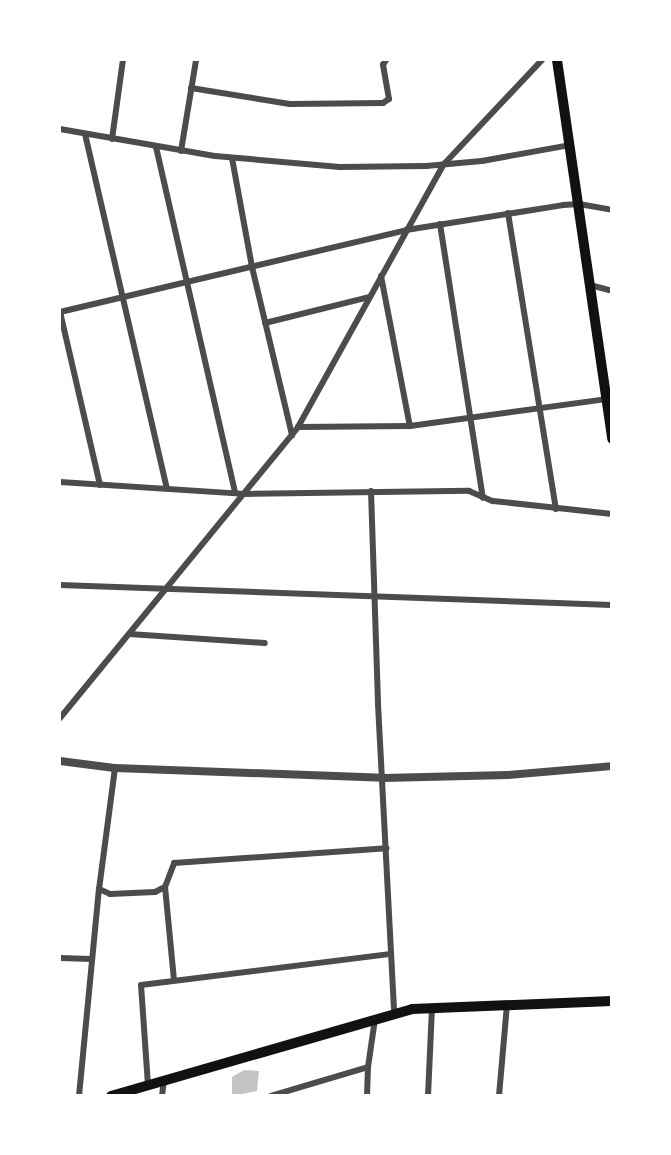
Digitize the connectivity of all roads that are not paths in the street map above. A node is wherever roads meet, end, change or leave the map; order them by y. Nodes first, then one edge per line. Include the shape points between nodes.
1 (123, 60) edge
2 (195, 60) edge
3 (386, 60) edge
4 (542, 60) edge
5 (557, 62) edge
6 (191, 88) junction
7 (60, 129) edge
8 (85, 134) junction
9 (112, 139) junction
10 (570, 145) junction
11 (156, 147) junction
12 (181, 151) junction
13 (232, 158) junction
14 (443, 164) junction
15 (579, 204) junction
16 (611, 210) edge
17 (508, 213) junction
18 (440, 224) junction
19 (406, 230) junction
20 (252, 267) junction
21 (381, 276) junction
22 (186, 282) junction
23 (589, 284) junction
24 (611, 291) edge
25 (123, 297) junction
26 (369, 297) junction
27 (265, 323) junction
28 (606, 399) junction
29 (540, 409) junction
30 (471, 418) junction
31 (410, 426) junction
32 (298, 428) junction
33 (292, 435) junction
34 (611, 439) edge
35 (60, 482) edge
36 (100, 485) junction
37 (167, 488) junction
38 (371, 491) junction
39 (235, 492) junction
40 (244, 494) junction
41 (483, 498) junction
42 (556, 509) junction
43 (611, 514) edge
44 (60, 585) edge
45 (166, 589) junction
46 (374, 596) junction
47 (611, 605) edge
48 (129, 634) junction
49 (265, 643) dead end
50 (60, 718) edge
51 (60, 761) edge
52 (611, 766) edge
53 (115, 768) junction
54 (383, 778) junction
55 (386, 848) junction
56 (165, 887) junction
57 (99, 889) junction
58 (391, 954) junction
59 (60, 958) edge
60 (91, 959) junction
61 (174, 981) junction
62 (611, 1001) edge
63 (507, 1004) junction
64 (432, 1008) junction
65 (394, 1013) junction
66 (375, 1018) junction
67 (368, 1067) junction
68 (164, 1080) junction
69 (148, 1085) junction
70 (79, 1096) edge
71 (110, 1096) edge
72 (163, 1096) edge
73 (271, 1096) edge
74 (367, 1096) edge
75 (428, 1096) edge
76 (499, 1096) edge

1 - 9 street
2 - 6 street
3 - 6 street via 389,100 383,103 290,104
4 - 14 street
5 - 10 highway
6 - 12 street
7 - 8 street
8 - 9 street
8 - 25 street
9 - 11 street
10 - 14 street
10 - 15 highway
11 - 12 street
11 - 22 street
12 - 13 street
13 - 14 street via 340,167
13 - 20 street
14 - 19 street
15 - 16 street
15 - 17 street
15 - 23 highway
17 - 18 street
17 - 29 street
18 - 19 street
18 - 30 street
19 - 20 street
19 - 21 street
20 - 22 street
20 - 27 street
21 - 26 street
21 - 31 street
22 - 25 street
22 - 39 street
23 - 24 street
23 - 28 highway
25 - 36 street via 60,312
25 - 37 street
26 - 27 street
26 - 32 street
27 - 33 street
28 - 29 street
28 - 34 highway
29 - 30 street
29 - 42 street
30 - 31 street
30 - 41 street
31 - 32 street
32 - 33 street
33 - 40 street
35 - 36 street
36 - 37 street
37 - 39 street
38 - 40 street
38 - 41 street via 470,491
38 - 46 street
39 - 40 street
40 - 45 street
41 - 42 street
42 - 43 street
44 - 45 street
45 - 46 street
45 - 48 street
46 - 47 street
46 - 54 street
48 - 49 street
48 - 50 street
51 - 53 street
52 - 54 street via 508,775
53 - 54 street
53 - 57 street
54 - 55 street
55 - 56 street via 174,863
55 - 58 street
56 - 57 street via 155,892 122,893
56 - 61 street
57 - 60 street
58 - 61 street
58 - 65 street
59 - 60 street
60 - 70 street
61 - 69 street via 141,985
62 - 63 main road
63 - 64 main road
63 - 76 street
64 - 65 main road
64 - 75 street
65 - 66 main road
66 - 67 street
66 - 68 main road
67 - 73 street
67 - 74 street
68 - 69 main road
68 - 72 street
69 - 71 main road

